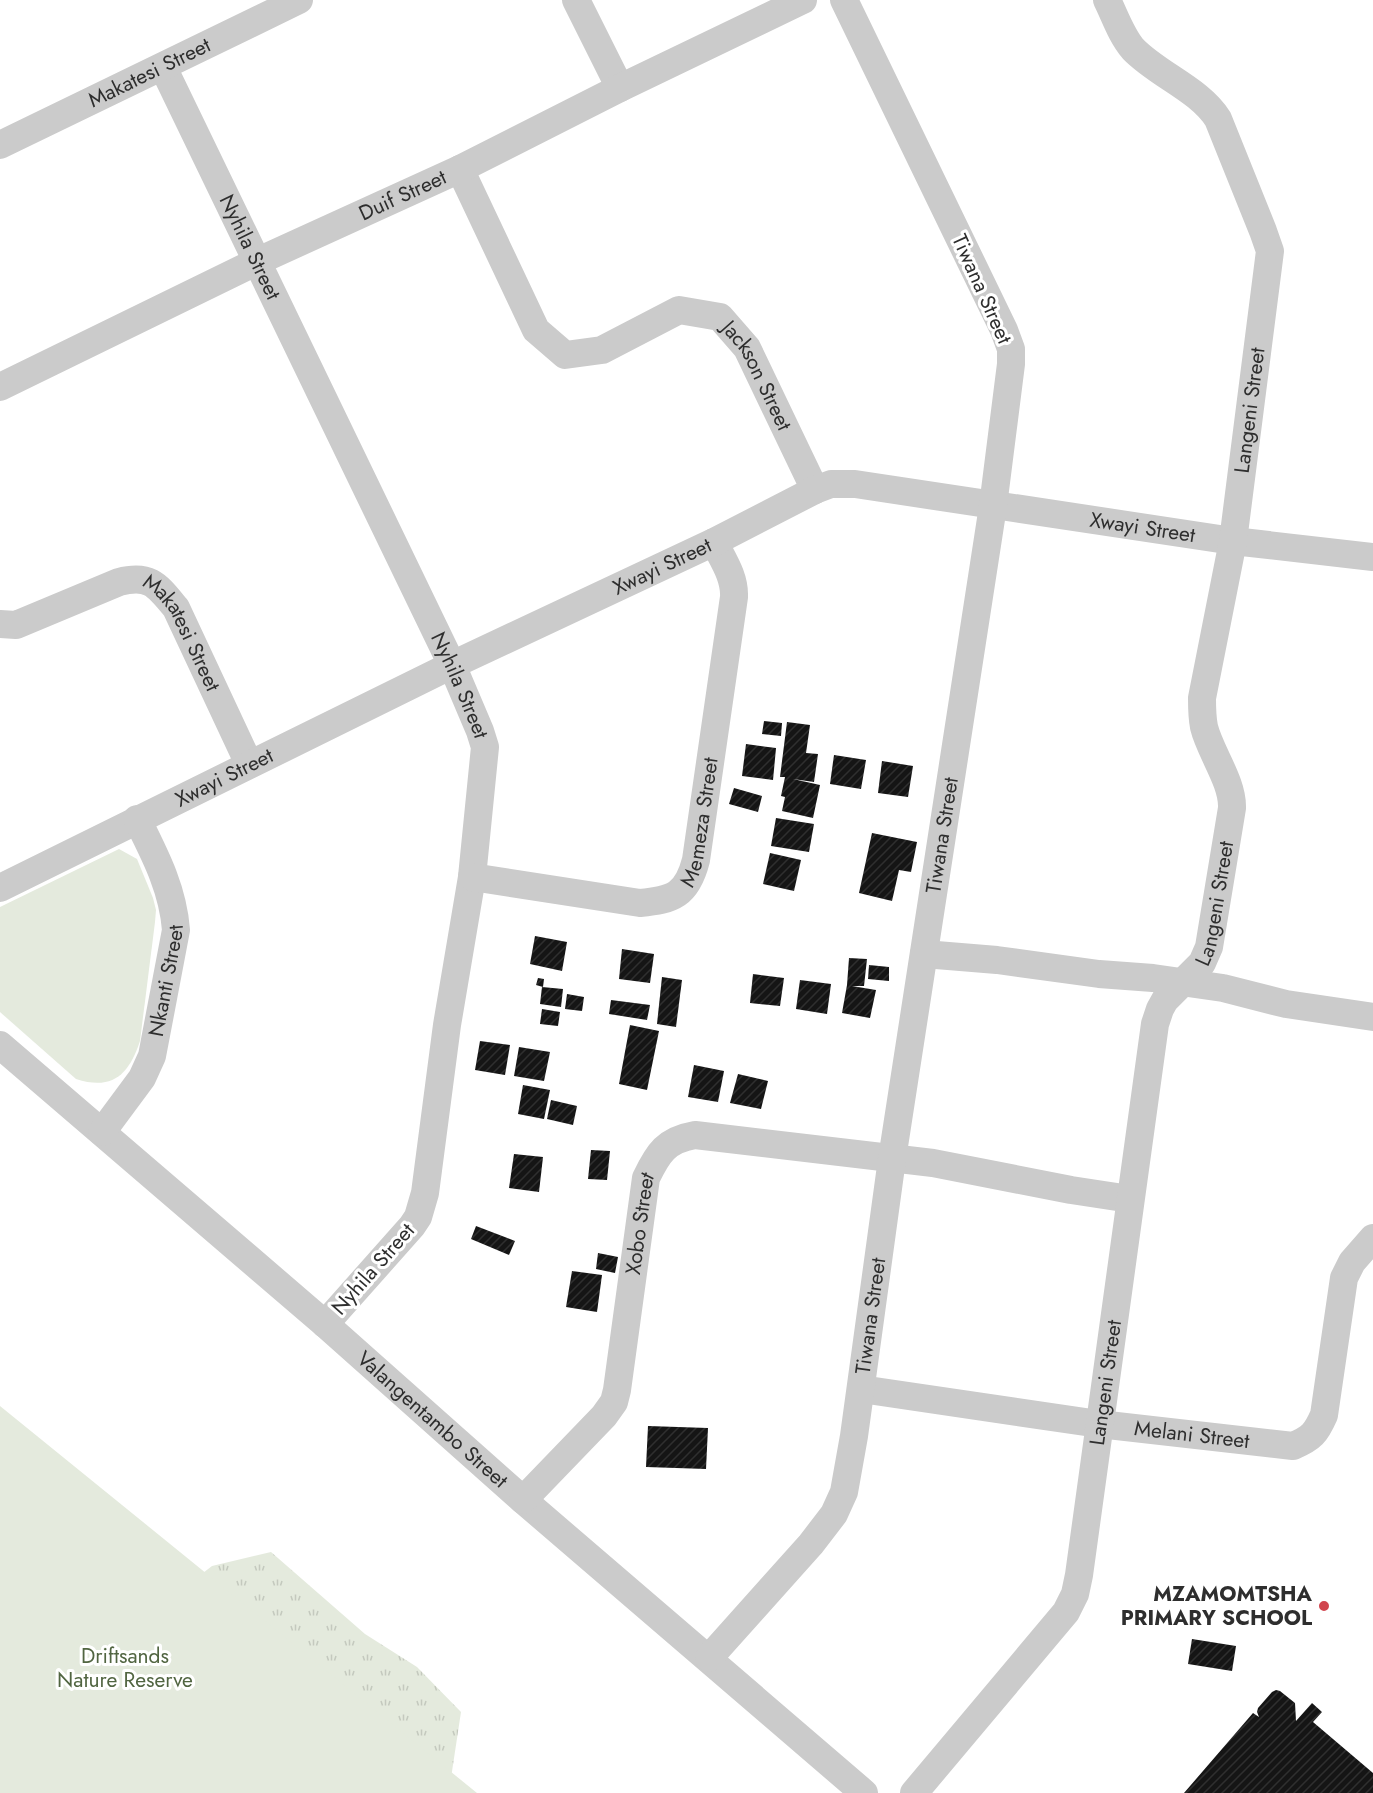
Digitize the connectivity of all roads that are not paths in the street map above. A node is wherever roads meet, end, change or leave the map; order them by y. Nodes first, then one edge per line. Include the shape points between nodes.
1 (299, 0) edge
2 (576, 0) edge
3 (803, 0) edge
4 (844, 0) edge
5 (1107, 0) edge
6 (163, 67) junction
7 (620, 88) junction
8 (0, 145) edge
9 (460, 169) junction
10 (256, 262) junction
11 (0, 387) edge
12 (815, 490) junction
13 (993, 506) junction
14 (1233, 541) junction
15 (714, 542) junction
16 (1373, 557) edge
17 (0, 624) edge
18 (452, 665) junction
19 (249, 764) junction
20 (137, 819) junction
21 (472, 877) junction
22 (0, 888) edge
23 (924, 954) junction
24 (1181, 983) junction
25 (1373, 1017) edge
26 (0, 1046) edge
27 (102, 1132) junction
28 (892, 1159) junction
29 (1130, 1199) junction
30 (1373, 1238) edge
31 (325, 1324) junction
32 (861, 1389) junction
33 (1099, 1424) junction
34 (523, 1500) junction
35 (709, 1658) junction
36 (864, 1793) edge
37 (914, 1793) edge

1 - 6 street, Makatesi Street
2 - 7 street
3 - 7 street, Duif Street
4 - 13 street, Tiwana Street via 1011,349
5 - 14 street, Langeni Street via 1133,48 1209,106 1270,251
6 - 8 street, Makatesi Street
6 - 10 street, Nyhila Street
7 - 9 street, Duif Street
9 - 10 street, Duif Street
9 - 12 street, Jackson Street via 536,330 565,355 602,350 679,310 720,316 747,348
10 - 11 street, Duif Street
10 - 18 street, Nyhila Street
12 - 13 street, Xwayi Street via 831,484 855,484
12 - 15 street, Xwayi Street
13 - 14 street, Xwayi Street
13 - 23 street, Tiwana Street
14 - 16 street, Xwayi Street
14 - 24 street, Langeni Street via 1202,698 1204,727 1232,808 1209,947 1202,963
15 - 18 street, Xwayi Street
15 - 21 street, Memeza Street via 735,589 696,860 686,885 674,896 639,903
17 - 19 street, Makatesi Street via 16,625 119,582 136,578 150,582 176,608
18 - 19 street, Xwayi Street
18 - 21 street, Nyhila Street via 484,747
19 - 20 street, Xwayi Street
20 - 22 street, Xwayi Street
20 - 27 street, Nkanti Street via 170,892 176,930 152,1056 142,1078
21 - 31 street, Nyhila Street via 422,1208 412,1226
23 - 24 street
23 - 28 street, Tiwana Street
24 - 25 street
24 - 29 street, Langeni Street via 1165,1000 1155,1024
26 - 27 street, Valangentambo Street
27 - 31 street, Valangentambo Street
28 - 29 street, Xobo Street via 933,1162
28 - 32 street, Tiwana Street
28 - 34 street, Xobo Street via 696,1135 680,1137 664,1148 646,1178 614,1401
29 - 33 street, Langeni Street
30 - 33 street, Melani Street via 1344,1278 1324,1415 1309,1439 1293,1446
31 - 34 street, Valangentambo Street
32 - 33 street, Melani Street
32 - 35 street, Tiwana Street via 844,1492 834,1514
33 - 37 street, Langeni Street via 1071,1603
34 - 35 street, Valangentambo Street
35 - 36 street, Valangentambo Street

